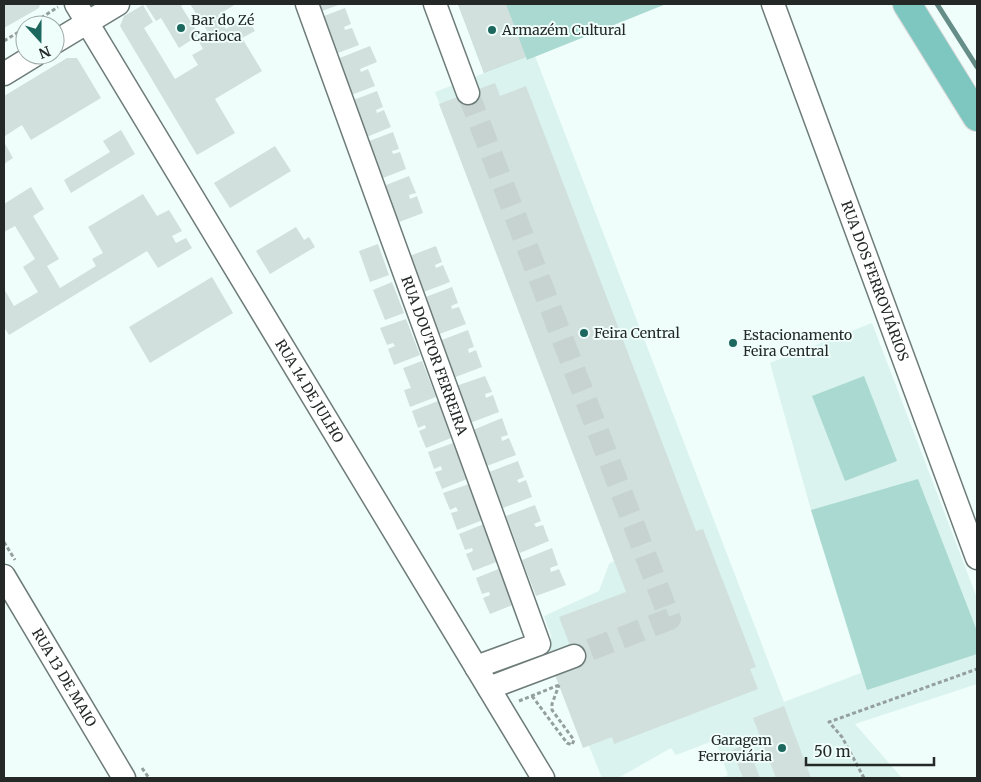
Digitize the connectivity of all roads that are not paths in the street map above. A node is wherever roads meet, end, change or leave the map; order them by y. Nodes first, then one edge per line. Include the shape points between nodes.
1 (118, 4) edge
2 (307, 4) edge
3 (435, 4) edge
4 (773, 4) edge
5 (907, 4) edge
6 (74, 11) edge
7 (65, 26) edge
8 (19, 65) edge
9 (4, 74) edge
10 (466, 87) tunnel mouth
11 (977, 117) edge
12 (977, 558) edge
13 (4, 576) edge
14 (574, 656) tunnel mouth
15 (476, 668) junction
16 (489, 688) junction
17 (124, 778) edge
18 (543, 778) edge

1 - 6 street
2 - 15 street, RUA DOUTOR FERREIRA via 539,644
3 - 10 street
4 - 12 street, RUA DOS FERROVIÁRIOS
5 - 11 main road
6 - 7 street
6 - 15 street, RUA 14 DE JULHO
8 - 9 street
13 - 17 street, RUA 13 DE MAIO
14 - 16 street
15 - 16 street, RUA 14 DE JULHO
16 - 18 street, RUA 14 DE JULHO

